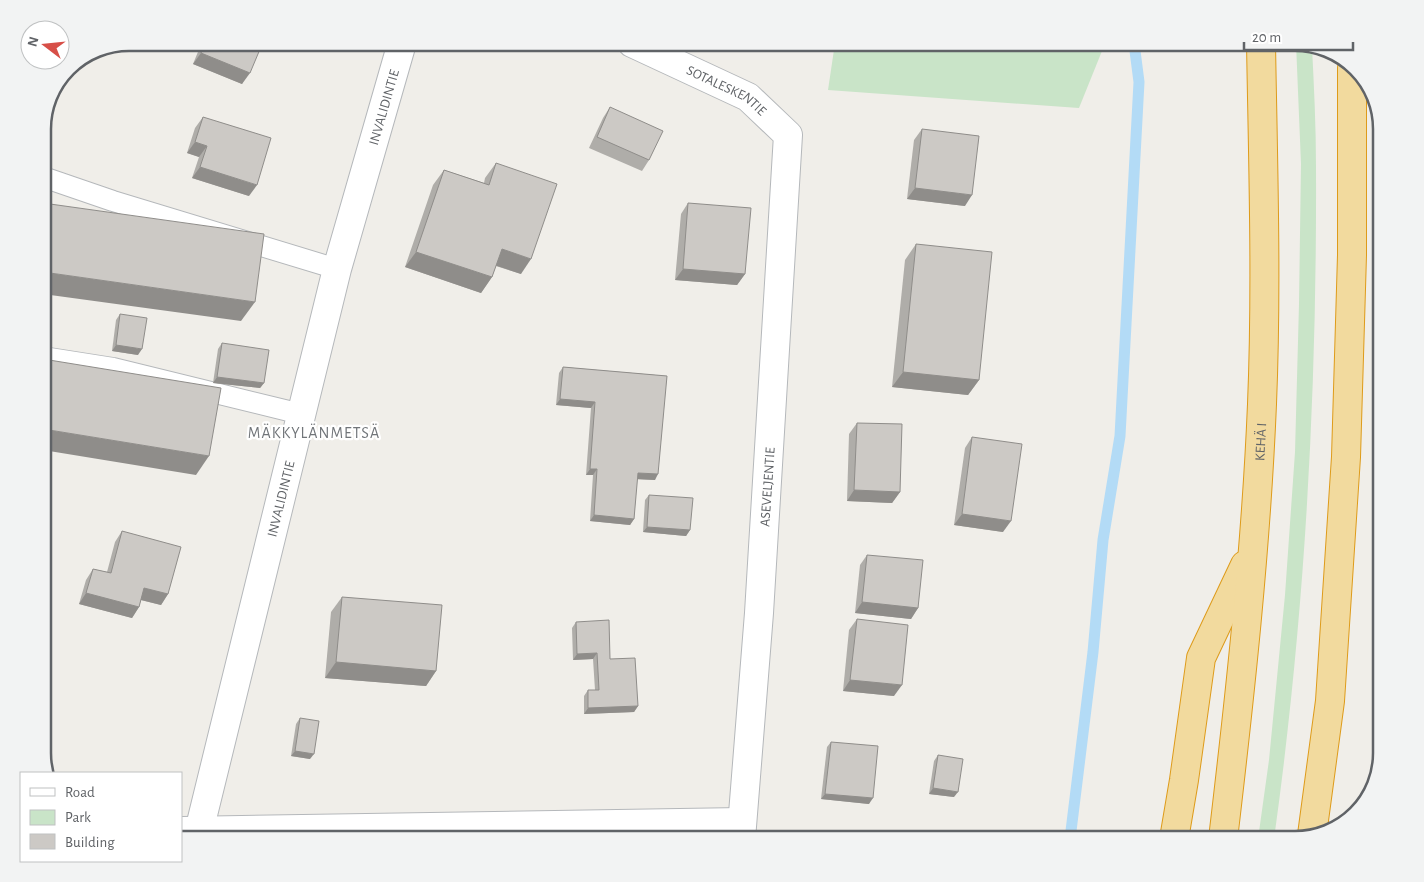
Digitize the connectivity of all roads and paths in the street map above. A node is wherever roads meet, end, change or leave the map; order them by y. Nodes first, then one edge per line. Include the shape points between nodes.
1 (399, 51) edge
2 (651, 51) edge
3 (1261, 51) edge
4 (1352, 76) edge
5 (788, 135) joint
6 (51, 181) edge
7 (337, 269) junction
8 (51, 358) edge
9 (301, 414) junction
10 (1254, 545) junction
11 (1313, 828) edge
12 (193, 831) edge
13 (741, 831) edge
14 (1176, 831) edge
15 (1224, 831) edge

1 - 7 street, INVALIDINTIE
2 - 5 street, SOTALESKENTIE via 748,97
3 - 10 highway, KEHÄ I via 1264,270 1262,403
4 - 11 highway via 1352,254 1346,457 1330,701
5 - 13 street, ASEVELJENTIE via 759,613
6 - 7 lane
7 - 9 street, INVALIDINTIE
8 - 9 lane via 113,368
9 - 12 street, INVALIDINTIE
10 - 14 highway via 1201,658
10 - 15 highway, KEHÄ I

